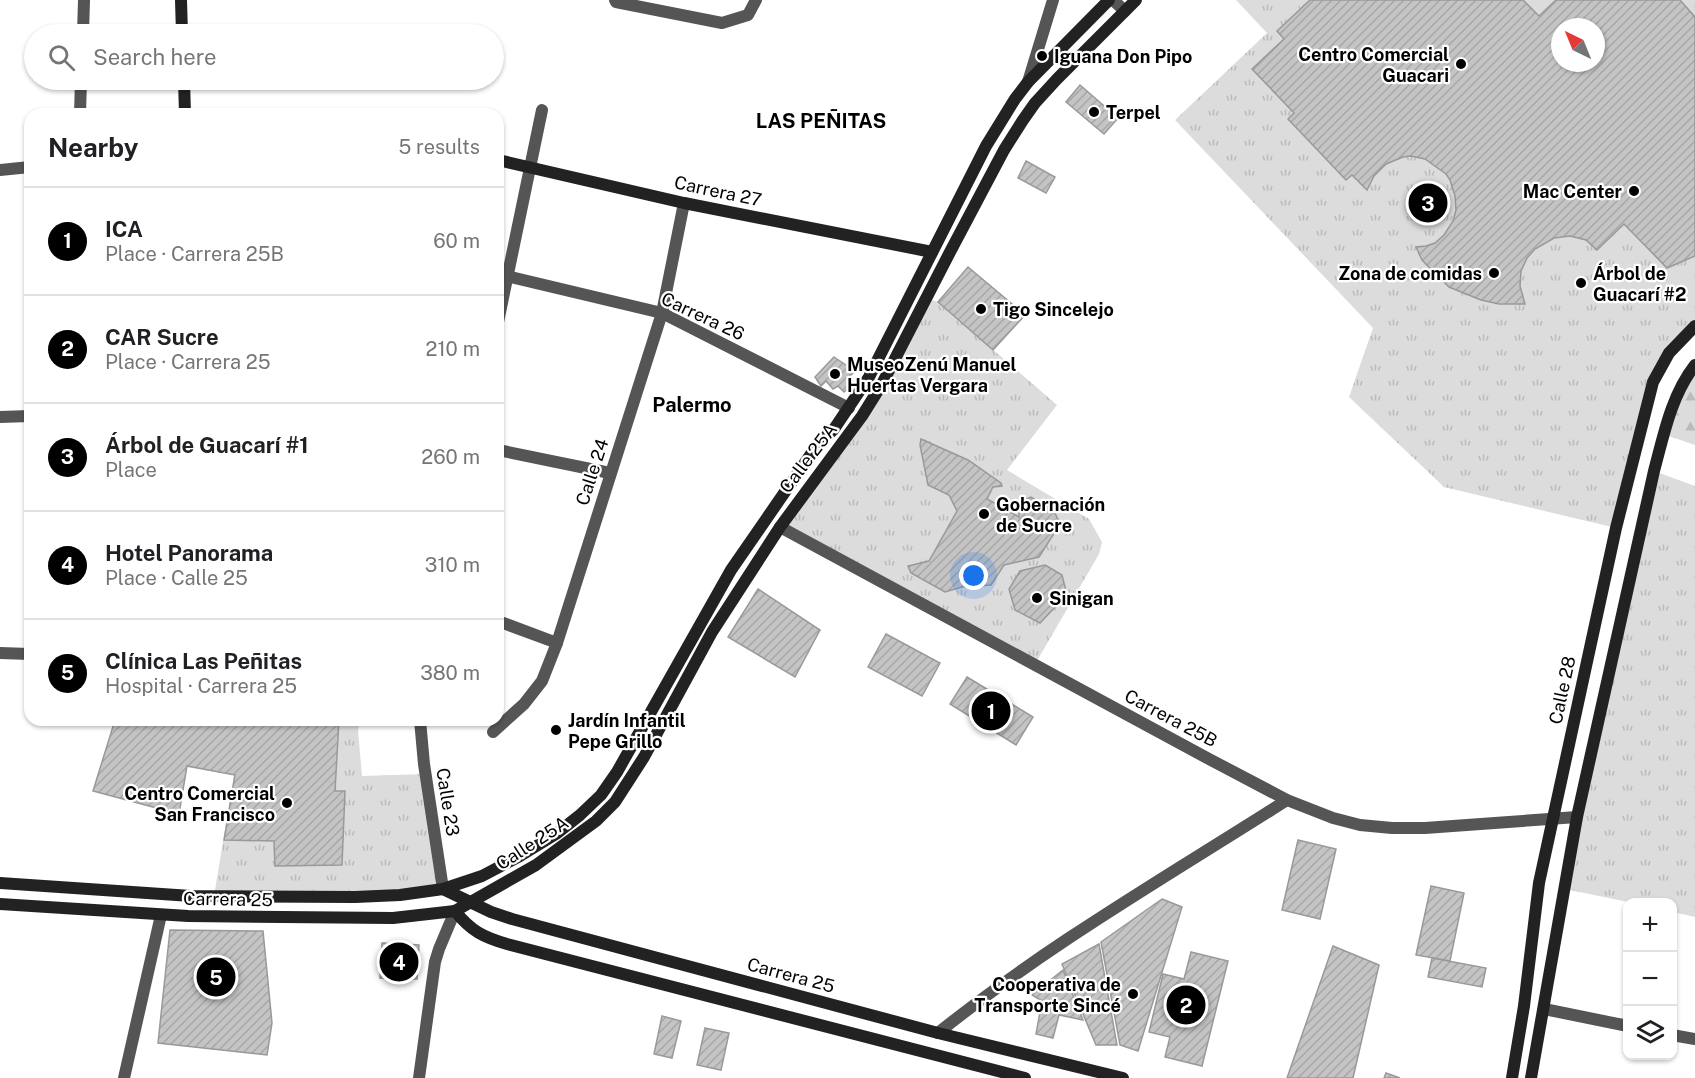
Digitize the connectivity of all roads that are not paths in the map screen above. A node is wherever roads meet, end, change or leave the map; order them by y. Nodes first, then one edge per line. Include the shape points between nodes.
1 (84, 0) edge
2 (181, 0) edge
3 (756, 0) edge
4 (1053, 0) edge
5 (1111, 0) edge
6 (1136, 0) edge
7 (615, 1) edge
8 (1125, 11) junction
9 (83, 24) edge
10 (182, 24) edge
11 (1028, 82) junction
12 (81, 90) edge
13 (184, 90) edge
14 (80, 108) edge
15 (184, 108) edge
16 (542, 110) dead end
17 (504, 162) edge
18 (24, 168) edge
19 (530, 168) junction
20 (0, 170) edge
21 (684, 203) junction
22 (932, 252) junction
23 (504, 272) edge
24 (504, 276) edge
25 (662, 313) junction
26 (1695, 326) edge
27 (1695, 365) edge
28 (849, 408) junction
29 (24, 416) edge
30 (0, 417) edge
31 (834, 429) junction
32 (504, 451) edge
33 (610, 473) junction
34 (780, 527) junction
35 (504, 623) edge
36 (557, 643) junction
37 (0, 654) edge
38 (24, 654) edge
39 (504, 722) edge
40 (421, 726) edge
41 (500, 726) edge
42 (493, 732) dead end
43 (1287, 800) junction
44 (1577, 817) junction
45 (1552, 818) junction
46 (482, 876) junction
47 (0, 883) edge
48 (443, 889) junction
49 (468, 901) junction
50 (0, 904) edge
51 (455, 911) junction
52 (161, 915) junction
53 (1544, 1009) junction
54 (1623, 1025) edge
55 (938, 1033) junction
56 (1677, 1036) edge
57 (1695, 1040) edge
58 (124, 1078) edge
59 (419, 1078) edge
60 (1025, 1078) edge
61 (1123, 1078) edge
62 (1512, 1078) edge
63 (1531, 1078) edge

1 - 9 street
2 - 10 main road
3 - 7 street via 748,15 722,23
4 - 11 street
5 - 8 street
5 - 11 main road, Calle 25A
6 - 8 main road, Calle 25A
8 - 34 main road, Calle 25A via 1057,79 1023,120 882,384
11 - 22 main road, Calle 25A via 986,146
12 - 14 street
13 - 15 main road
16 - 19 street
17 - 19 main road, Carrera 27
18 - 20 street
19 - 21 main road, Carrera 27
19 - 23 street
21 - 22 main road, Carrera 27
21 - 25 street, Calle 24
22 - 28 main road, Calle 25A via 870,376
24 - 25 street, Carrera 26
25 - 28 street, Carrera 26
25 - 33 street, Calle 24
26 - 45 main road, Calle 28 via 1669,353 1653,382 1616,528
27 - 44 main road via 1668,416
28 - 31 main road, Calle 25A
29 - 30 street
31 - 34 main road via 776,517 775,524
31 - 46 main road, Calle 25A via 818,444 731,570 601,795 556,834
32 - 33 street
33 - 36 street, Calle 24
34 - 43 street, Carrera 25B
34 - 49 main road, Calle 25A via 712,632 615,802 568,843
35 - 36 street
36 - 39 street, Calle 24 via 542,681
37 - 38 street
40 - 48 street, Calle 23
41 - 42 street, Calle 24
43 - 45 street, Carrera 25B via 1360,825 1392,828
43 - 55 street via 1032,964
44 - 45 street, Carrera 25B
44 - 53 main road
45 - 62 main road, Calle 28
46 - 48 main road, Calle 25A
46 - 49 main road
47 - 48 main road, Carrera 25 via 191,896 355,897
48 - 49 main road
49 - 51 main road, Carrera 25
49 - 55 main road, Carrera 25 via 512,920
50 - 52 main road, Carrera 25
51 - 52 main road, Carrera 25 via 393,918
51 - 59 street via 435,962
51 - 60 main road via 483,937
52 - 58 street
53 - 54 street
53 - 63 main road
55 - 61 main road, Carrera 25
56 - 57 street

